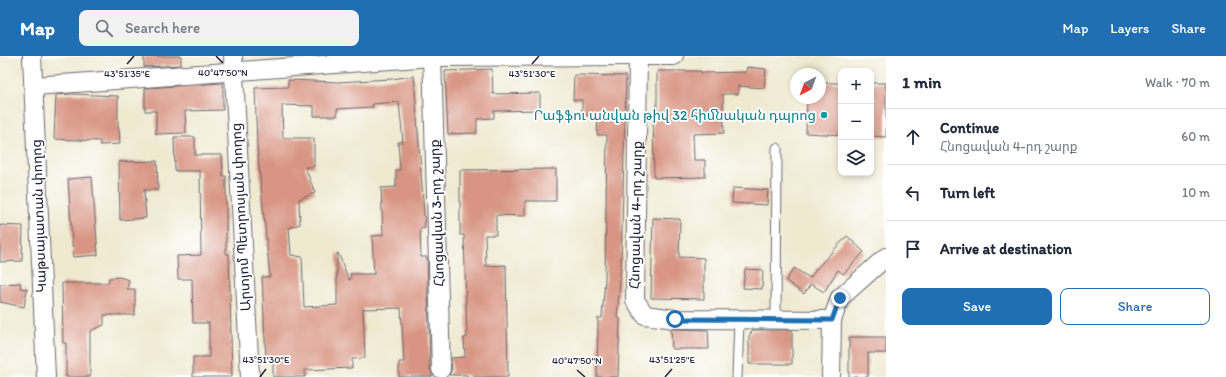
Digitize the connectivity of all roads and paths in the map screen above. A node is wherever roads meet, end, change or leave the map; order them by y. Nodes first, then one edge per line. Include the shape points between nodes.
1 (32, 56) edge
2 (432, 56) edge
3 (638, 56) edge
4 (674, 56) edge
5 (233, 64) edge
6 (34, 86) junction
7 (777, 148) dead end
8 (886, 258) edge
9 (739, 320) junction
10 (776, 320) junction
11 (832, 320) junction
12 (441, 369) dead end
13 (46, 377) edge
14 (250, 377) edge
15 (737, 377) edge
16 (830, 377) edge

1 - 6 street, Կաթսայատան փողոց
2 - 3 street
2 - 5 street
2 - 12 street, Հնոցավան 3-րդ շարք
3 - 4 street
3 - 9 street, Հնոցավան 4-րդ շարք via 635,300 645,315 675,319
5 - 6 street
5 - 14 street, Արտյոմ Պետրոսյան փողոց
6 - 13 street, Կաթսայատան փողոց
7 - 10 lane
8 - 11 street via 840,298
9 - 10 street, Հնոցավան 4-րդ շարք
9 - 15 lane
10 - 11 street, Հնոցավան 4-րդ շարք
11 - 16 street

